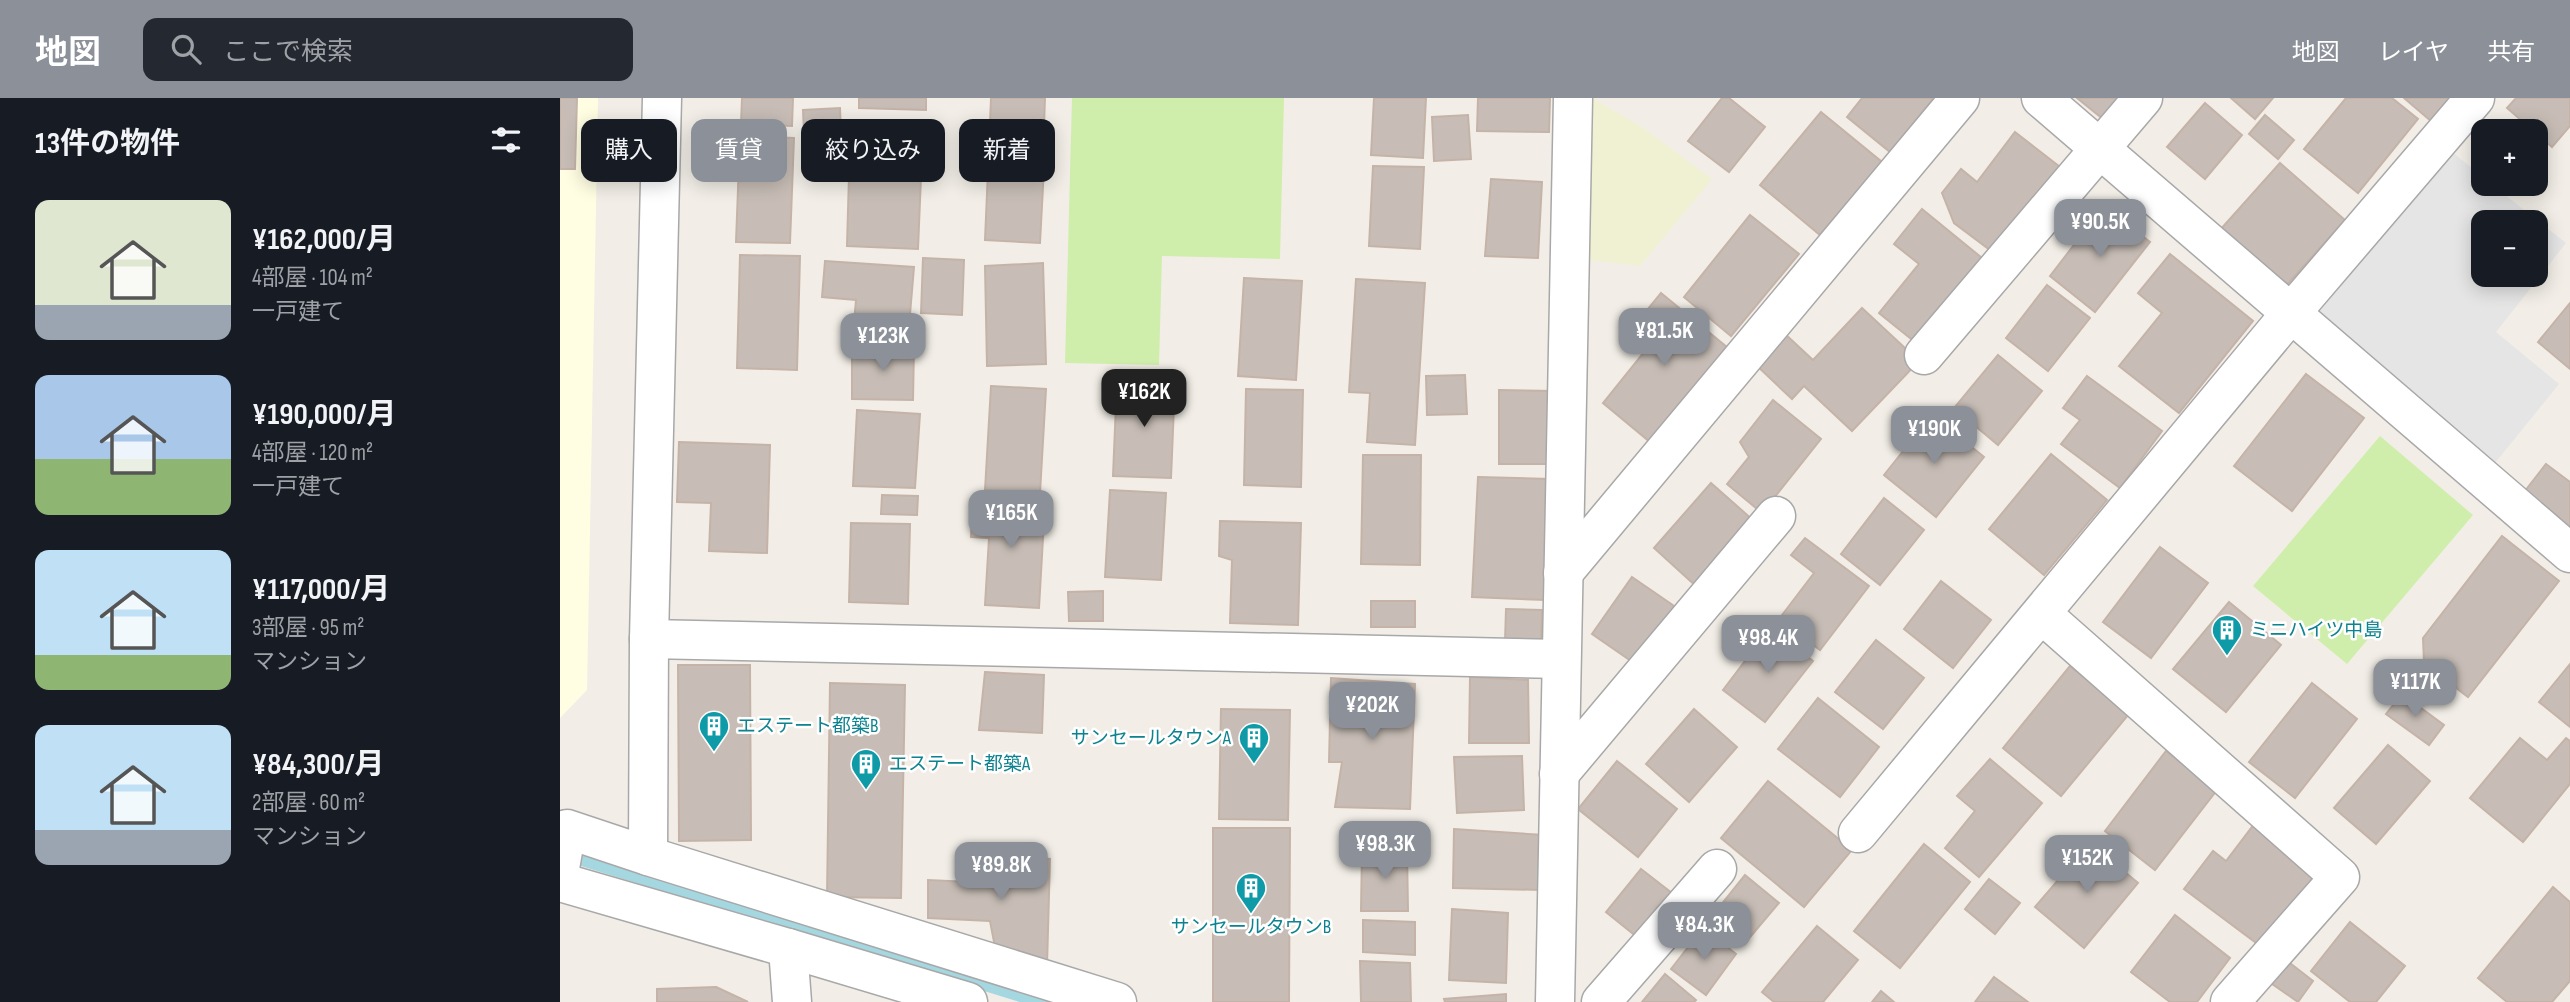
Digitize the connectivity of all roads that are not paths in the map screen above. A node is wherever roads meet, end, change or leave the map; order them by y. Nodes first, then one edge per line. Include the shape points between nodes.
1 (662, 98) edge
2 (1573, 98) edge
3 (1960, 98) edge
4 (2041, 98) edge
5 (2143, 98) edge
6 (2475, 98) edge
7 (2100, 149) junction
8 (2291, 313) junction
9 (1924, 355) dead end
10 (1776, 516) dead end
11 (2570, 552) edge
12 (1563, 573) junction
13 (2043, 615) junction
14 (649, 639) junction
15 (1561, 659) junction
16 (1559, 774) junction
17 (1858, 833) dead end
18 (648, 856) junction
19 (562, 858) edge
20 (1717, 869) dead end
21 (560, 882) edge
22 (788, 948) junction
23 (792, 1002) edge
24 (968, 1002) edge
25 (1116, 1002) edge
26 (1555, 1002) edge
27 (1601, 1002) edge
28 (2230, 1002) edge

1 - 14 street
2 - 12 street
3 - 12 street
4 - 7 street
5 - 7 street
6 - 8 street
7 - 8 street
7 - 9 street
8 - 11 street
8 - 13 street
10 - 16 street
12 - 15 street
13 - 17 street
13 - 28 street via 2340,877
14 - 15 street
14 - 18 street
15 - 16 street
16 - 26 street
18 - 19 street via 567,829
18 - 25 street
20 - 27 street
21 - 22 street
22 - 23 street
22 - 24 street

